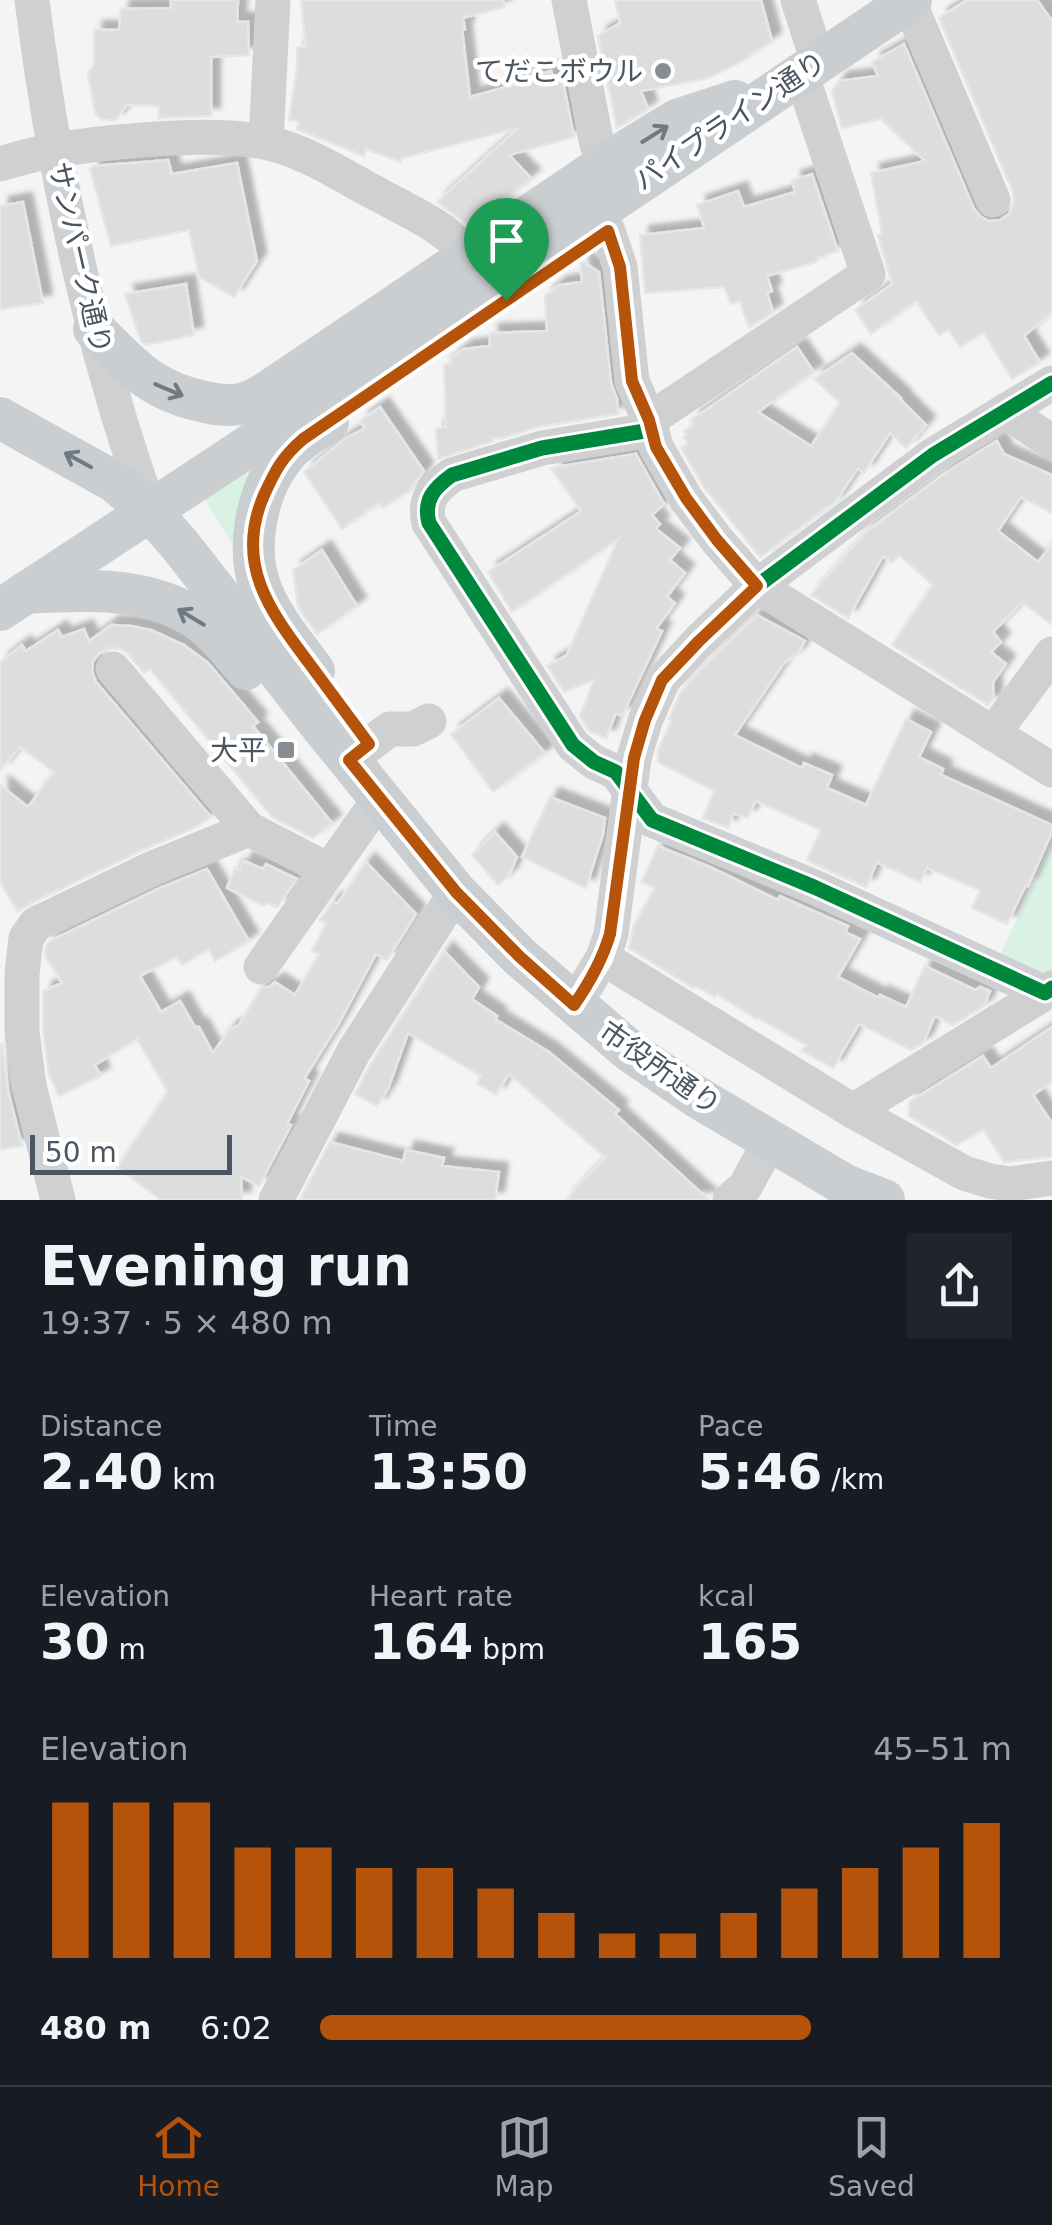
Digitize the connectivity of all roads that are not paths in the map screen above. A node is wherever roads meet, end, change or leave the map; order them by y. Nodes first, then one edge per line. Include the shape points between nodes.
1 (32, 0) edge
2 (273, 0) edge
3 (569, 0) edge
4 (798, 0) edge
5 (910, 1) edge
6 (800, 74) junction
7 (266, 142) junction
8 (54, 149) junction
9 (610, 161) junction
10 (0, 164) edge
11 (993, 200) dead end
12 (608, 231) junction
13 (468, 255) junction
14 (94, 330) junction
15 (1052, 383) edge
16 (1005, 411) junction
17 (0, 418) edge
18 (650, 425) junction
19 (1052, 442) edge
20 (150, 511) junction
21 (757, 586) junction
22 (12, 602) edge
23 (1052, 654) edge
24 (112, 668) dead end
25 (428, 721) dead end
26 (318, 722) junction
27 (993, 734) junction
28 (359, 752) junction
29 (1052, 770) edge
30 (630, 791) junction
31 (391, 811) junction
32 (249, 829) junction
33 (328, 870) junction
34 (456, 892) junction
35 (603, 958) junction
36 (262, 967) dead end
37 (1048, 990) edge
38 (574, 1005) junction
39 (854, 1111) junction
40 (770, 1141) junction
41 (1052, 1178) edge
42 (865, 1195) edge
43 (58, 1200) edge
44 (276, 1200) edge
45 (730, 1200) edge

1 - 8 street, サンパーク通り
2 - 7 street
3 - 9 street via 597,144
4 - 6 street
5 - 6 main road, パイプライン通り
5 - 11 street
9 -> 6 main road via 677,120
6 - 12 main road via 689,176
6 - 18 street via 868,274
6 - 20 main road, パイプライン通り
7 - 8 street via 174,138
7 - 13 street via 422,218
8 - 10 street
8 - 14 street, サンパーク通り
9 - 13 main road
12 - 18 street via 620,267 632,381
12 - 28 main road via 303,439 275,471 255,527 261,590
14 -> 13 main road via 158,388 225,406 243,404
14 - 20 street, サンパーク通り
15 - 16 street
16 - 19 street
16 - 21 street via 932,455
20 -> 17 main road via 114,482
18 - 21 street via 686,498
18 - 30 street via 452,475 432,492 426,513 573,745 616,772
20 - 22 main road, パイプライン通り
20 - 26 main road
21 - 27 street
21 - 30 street via 662,680 634,758
26 -> 22 main road via 271,698 210,630 161,602 106,591
23 - 27 street
24 - 32 street
25 - 28 street via 413,730 390,728
26 - 28 main road
27 - 29 street
28 - 31 main road via 381,760
30 - 35 street
30 - 37 street via 652,820
31 - 33 street
31 - 34 main road, 市役所通り
32 - 33 street
32 - 43 street via 36,924 26,938 22,1032
33 - 36 street
34 - 38 main road, 市役所通り
34 - 44 street via 354,1051
35 - 38 street
35 - 39 street
37 - 39 street
38 - 40 main road, 市役所通り via 631,1052
39 - 41 street via 964,1174 1010,1184
40 - 42 main road, 市役所通り
40 - 45 street via 745,1187

